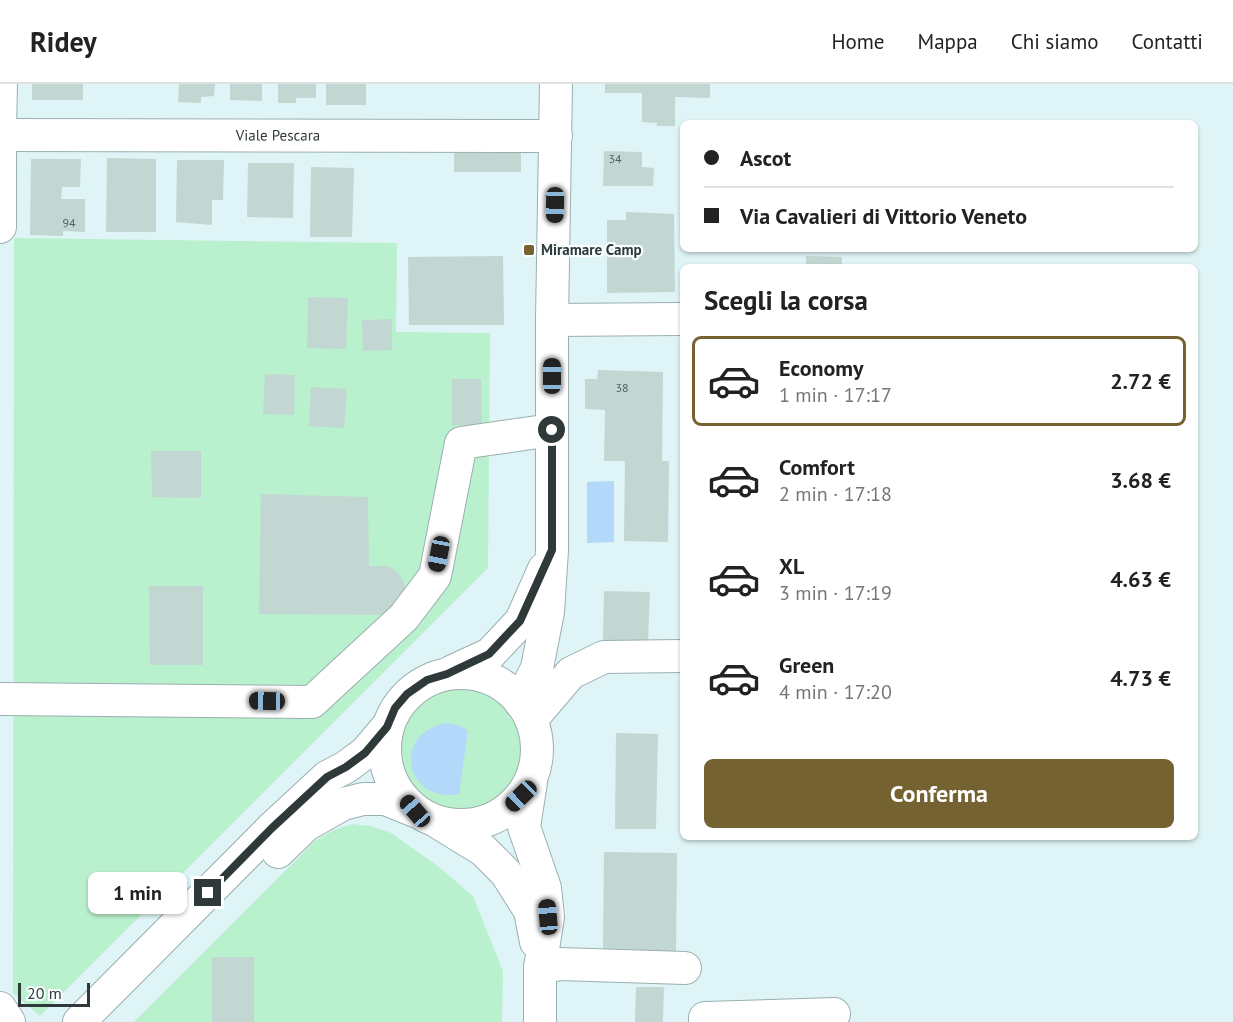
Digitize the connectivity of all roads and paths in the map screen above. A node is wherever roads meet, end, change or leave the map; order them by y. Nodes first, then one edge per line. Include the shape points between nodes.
1 (1, 84) edge
2 (556, 84) edge
3 (0, 130) edge
4 (0, 135) edge
5 (556, 136) junction
6 (0, 146) edge
7 (0, 177) edge
8 (0, 213) edge
9 (0, 227) edge
10 (680, 318) edge
11 (552, 320) junction
12 (552, 430) junction
13 (552, 550) junction
14 (680, 656) edge
15 (447, 674) junction
16 (0, 699) edge
17 (526, 711) junction
18 (387, 727) junction
19 (531, 778) junction
20 (427, 817) junction
21 (540, 968) junction
22 (685, 968) dead end
23 (0, 1008) edge
24 (834, 1014) dead end
25 (9, 1022) edge
26 (79, 1022) edge
27 (107, 1022) edge
28 (540, 1022) edge
29 (705, 1022) edge

1 - 3 street
2 - 5 street
4 - 5 street, Viale Pescara
5 - 11 street
6 - 7 street
7 - 8 street
8 - 9 street
10 - 11 street
11 - 12 street
12 - 13 street
12 - 16 street via 461,443 435,576 404,617 312,702
13 - 15 street via 520,621 489,654
13 - 17 street via 548,612
14 - 17 street via 604,657 571,673
15 - 17 street via 483,676 502,685
15 - 18 street via 427,680 407,694 395,708
17 - 19 street via 537,739
18 - 20 street via 384,760 394,787
18 - 26 street via 365,753 327,777 272,828
19 - 20 street via 506,811 483,823 459,826
19 - 21 street via 524,827 545,888 548,917
20 - 21 street via 483,850 506,873 530,911
20 - 27 street via 385,799 363,799 344,804 306,825
21 - 22 street via 560,964
21 - 28 street
23 - 25 street
24 - 29 street via 705,1018

